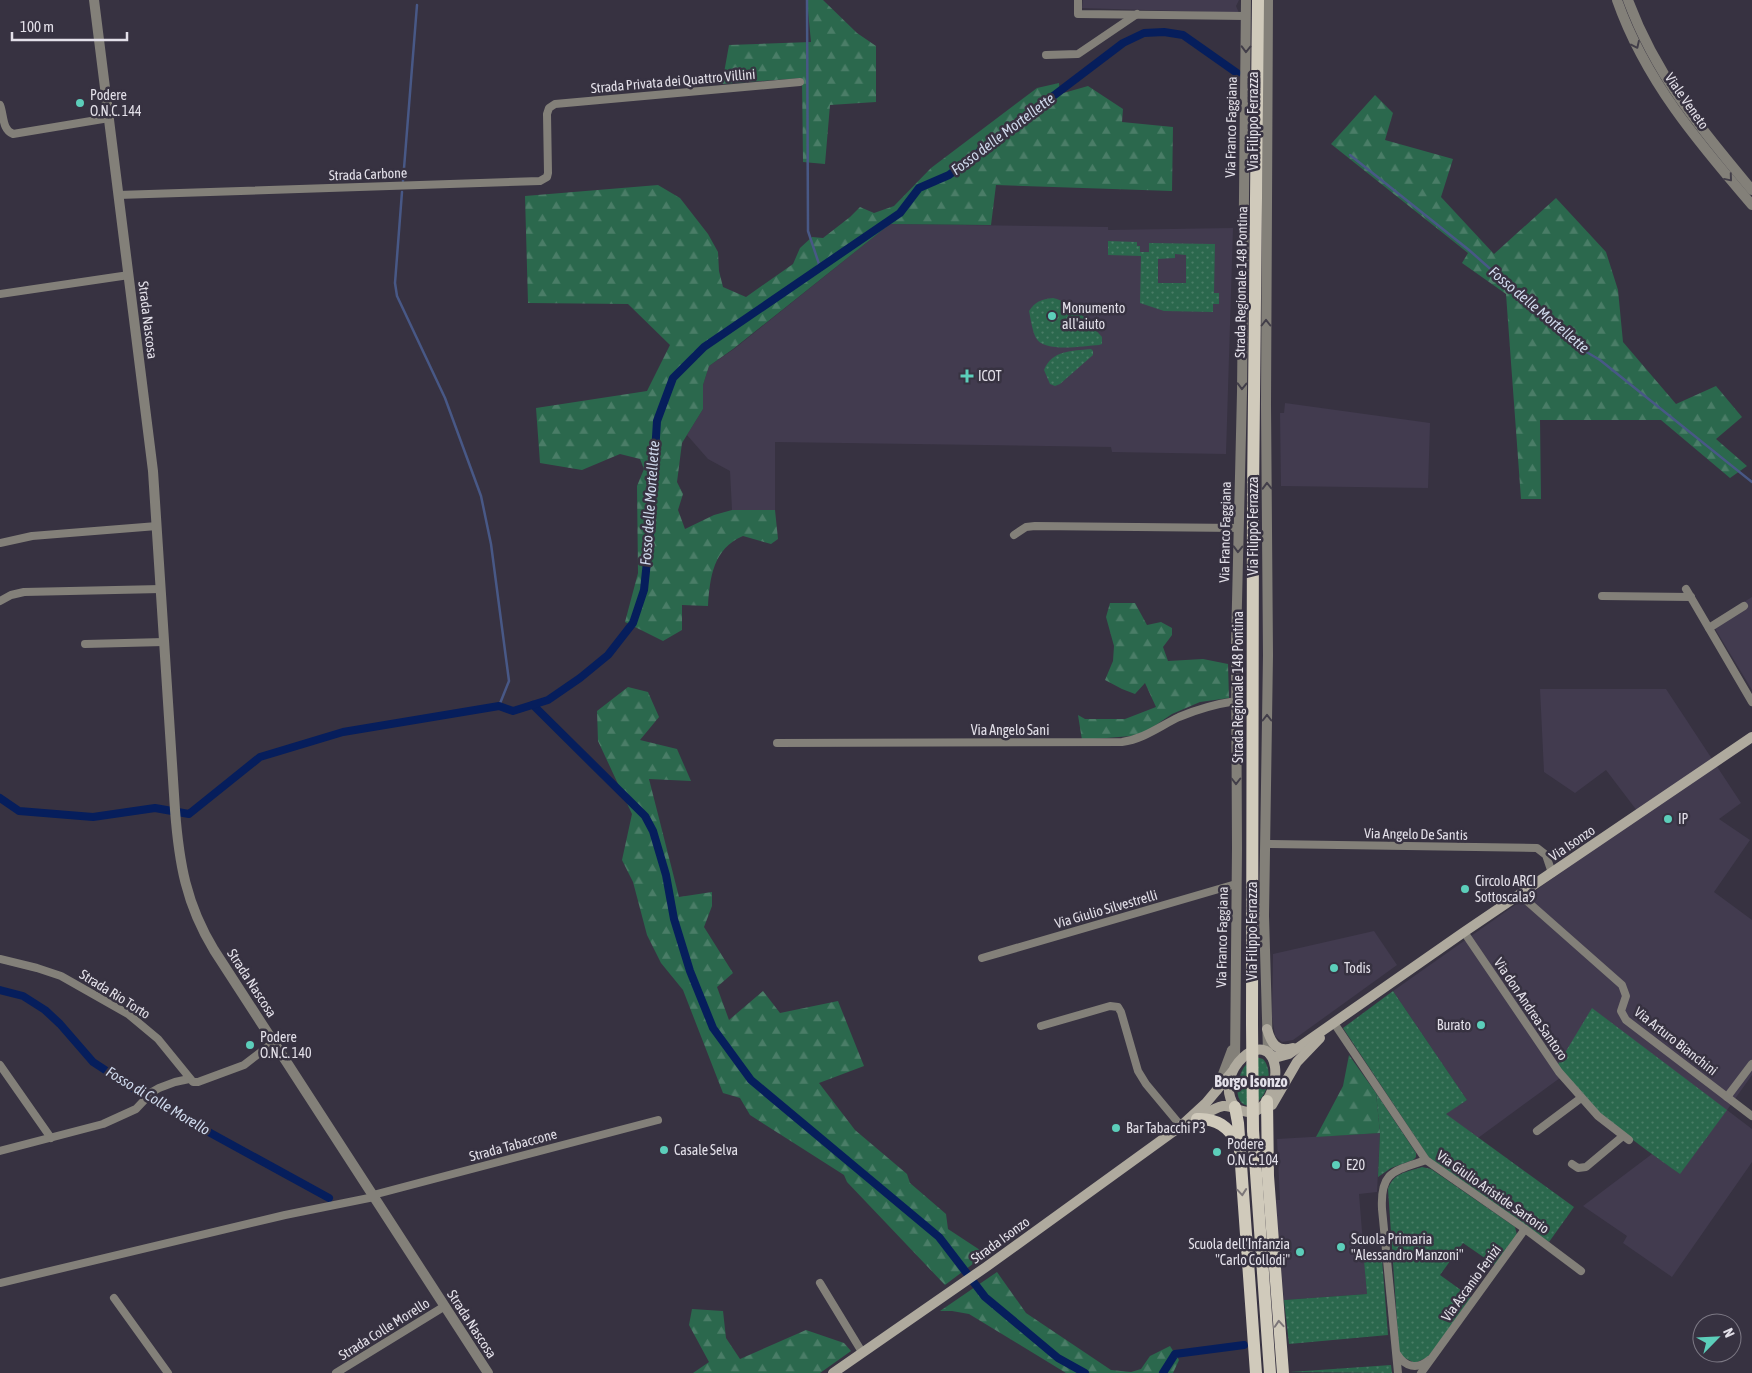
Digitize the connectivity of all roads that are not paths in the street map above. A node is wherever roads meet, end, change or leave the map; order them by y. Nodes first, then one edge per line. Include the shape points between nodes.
1 (94, 0) edge
2 (1078, 0) edge
3 (1246, 0) edge
4 (1258, 0) edge
5 (1268, 0) edge
6 (1618, 0) edge
7 (1628, 0) edge
8 (1137, 14) junction
9 (1246, 16) junction
10 (1046, 55) dead end
11 (800, 82) dead end
12 (0, 105) edge
13 (549, 108) joint
14 (109, 118) junction
15 (1752, 190) edge
16 (118, 195) junction
17 (1752, 205) edge
18 (128, 274) junction
19 (0, 294) edge
20 (157, 526) junction
21 (1238, 528) junction
22 (1014, 535) dead end
23 (0, 543) edge
24 (1686, 589) dead end
25 (161, 590) junction
26 (1602, 596) dead end
27 (1691, 597) junction
28 (0, 601) edge
29 (1744, 606) dead end
30 (1708, 628) junction
31 (164, 642) junction
32 (85, 644) dead end
33 (1236, 701) junction
34 (1752, 702) edge
35 (1752, 737) edge
36 (777, 743) dead end
37 (1266, 844) junction
38 (1552, 873) junction
39 (1236, 884) junction
40 (1520, 894) junction
41 (1464, 932) junction
42 (982, 958) dead end
43 (0, 959) edge
44 (1334, 1024) junction
45 (1041, 1026) dead end
46 (1266, 1030) junction
47 (1235, 1034) junction
48 (274, 1042) junction
49 (1301, 1050) junction
50 (1269, 1054) junction
51 (1752, 1064) edge
52 (0, 1065) edge
53 (1233, 1068) junction
54 (1275, 1077) junction
55 (189, 1079) junction
56 (1217, 1090) junction
57 (1727, 1097) junction
58 (1581, 1098) junction
59 (1267, 1101) junction
60 (1235, 1107) junction
61 (1752, 1116) edge
62 (1267, 1118) junction
63 (1197, 1119) junction
64 (658, 1120) dead end
65 (1181, 1126) junction
66 (1537, 1131) dead end
67 (51, 1138) junction
68 (1238, 1143) junction
69 (0, 1151) edge
70 (1426, 1160) junction
71 (1572, 1164) dead end
72 (374, 1196) junction
73 (1525, 1229) junction
74 (1581, 1271) dead end
75 (0, 1283) edge
76 (820, 1283) dead end
77 (114, 1298) dead end
78 (445, 1306) junction
79 (1437, 1351) junction
80 (862, 1352) junction
81 (1396, 1352) junction
82 (168, 1373) edge
83 (336, 1373) edge
84 (488, 1373) edge
85 (833, 1373) edge
86 (1256, 1373) edge
87 (1270, 1373) edge
88 (1283, 1373) edge
89 (1398, 1373) edge
90 (1421, 1373) edge

1 - 14 street, Strada Nascosa
2 - 8 street via 1078,14
3 - 9 street, Via Franco Faggiana
4 - 87 main road, Strada Regionale 148 Pontina, bridge via 1252,1024 1253,1130
37 -> 5 street, Via Filippo Ferrazza
6 -> 17 street, Viale Veneto via 1641,56 1665,97
7 - 15 street, Viale Veneto via 1650,52 1668,82 1708,138
8 - 9 street
8 - 10 street via 1078,54
9 -> 21 street, Via Franco Faggiana
11 - 13 street, Strada Privata dei Quattro Villini via 558,104
12 - 14 street via 6,128 13,134
13 - 16 street, Strada Carbone via 548,173 542,180
14 - 16 street, Strada Nascosa
16 - 18 street, Strada Nascosa
18 - 19 street
18 - 20 street, Strada Nascosa
20 - 23 street via 32,536
20 - 25 street, Strada Nascosa
21 - 22 street via 1035,526 1026,527
21 -> 33 street, Via Franco Faggiana
24 - 27 street
25 - 28 street via 24,592
25 - 31 street, Strada Nascosa
26 - 27 street
27 - 30 street
29 - 30 street
30 - 34 street
31 - 32 street
31 - 48 street, Strada Nascosa via 175,817 182,871 196,918
33 - 36 street, Via Angelo Sani via 1192,711 1141,737 1122,742
33 -> 39 street, Via Franco Faggiana
35 - 38 main road, Via Isonzo
37 - 38 street, Via Angelo De Santis via 1534,848 1546,855
37 - 46 street, Via Filippo Ferrazza
38 - 40 main road, Via Isonzo
39 - 42 street, Via Giulio Silvestrelli
39 - 47 street, Via Franco Faggiana
40 - 41 main road, Via Isonzo
40 - 57 street, Via Arturo Bianchini via 1622,985 1626,996 1621,1011 1626,1020
41 - 44 main road, Via Isonzo
41 - 58 street, Via don Andrea Santoro via 1547,1055
43 - 55 street, Strada Rio Torto via 61,976 128,1014 160,1041
44 - 49 main road, Via Isonzo
44 - 70 street, Via Giulio Aristide Sartorio
45 - 65 street via 1110,1006 1118,1007 1140,1074
46 - 49 main road via 1279,1048
46 - 50 street, Via Filippo Ferrazza
47 - 53 street, Via Franco Faggiana
47 - 56 street via 1230,1058
48 - 55 street via 240,1066 198,1082
48 - 72 street, Strada Nascosa
49 - 50 main road via 1282,1057
49 - 54 main road
49 - 62 main road
50 - 53 main road via 1261,1049 1254,1050
50 - 54 main road
51 - 57 street
52 - 67 street
53 - 56 main road
53 - 60 main road via 1229,1091
54 - 59 main road
55 - 67 street via 152,1092 132,1111 103,1124
56 - 65 main road
57 - 61 street, Via Arturo Bianchini
58 - 66 street
58 - 71 street, Via don Andrea Santoro via 1626,1138 1586,1167 1580,1169
59 - 60 main road via 1255,1111 1246,1112
59 - 62 main road
60 - 63 main road via 1221,1107
60 - 68 main road
88 -> 62 main road via 1268,1176
63 - 65 main road
63 - 68 main road via 1219,1123
64 - 72 street, Strada Tabaccone
65 - 80 main road, Strada Isonzo
67 - 69 street
68 -> 86 main road
70 - 73 street, Via Giulio Aristide Sartorio
70 - 81 street via 1391,1174 1382,1190
72 - 75 street, Strada Tabaccone
72 - 78 street, Strada Nascosa
73 - 74 street, Via Giulio Aristide Sartorio
73 - 79 street, Via Ascanio Fenizi
76 - 80 street
77 - 82 street
78 - 83 street, Strada Colle Morello
78 - 84 street, Strada Nascosa
79 - 81 street, Via Ascanio Fenizi via 1424,1364 1414,1367 1404,1362
79 - 90 street, Via Ascanio Fenizi
80 - 85 main road, Strada Isonzo
81 - 89 street

